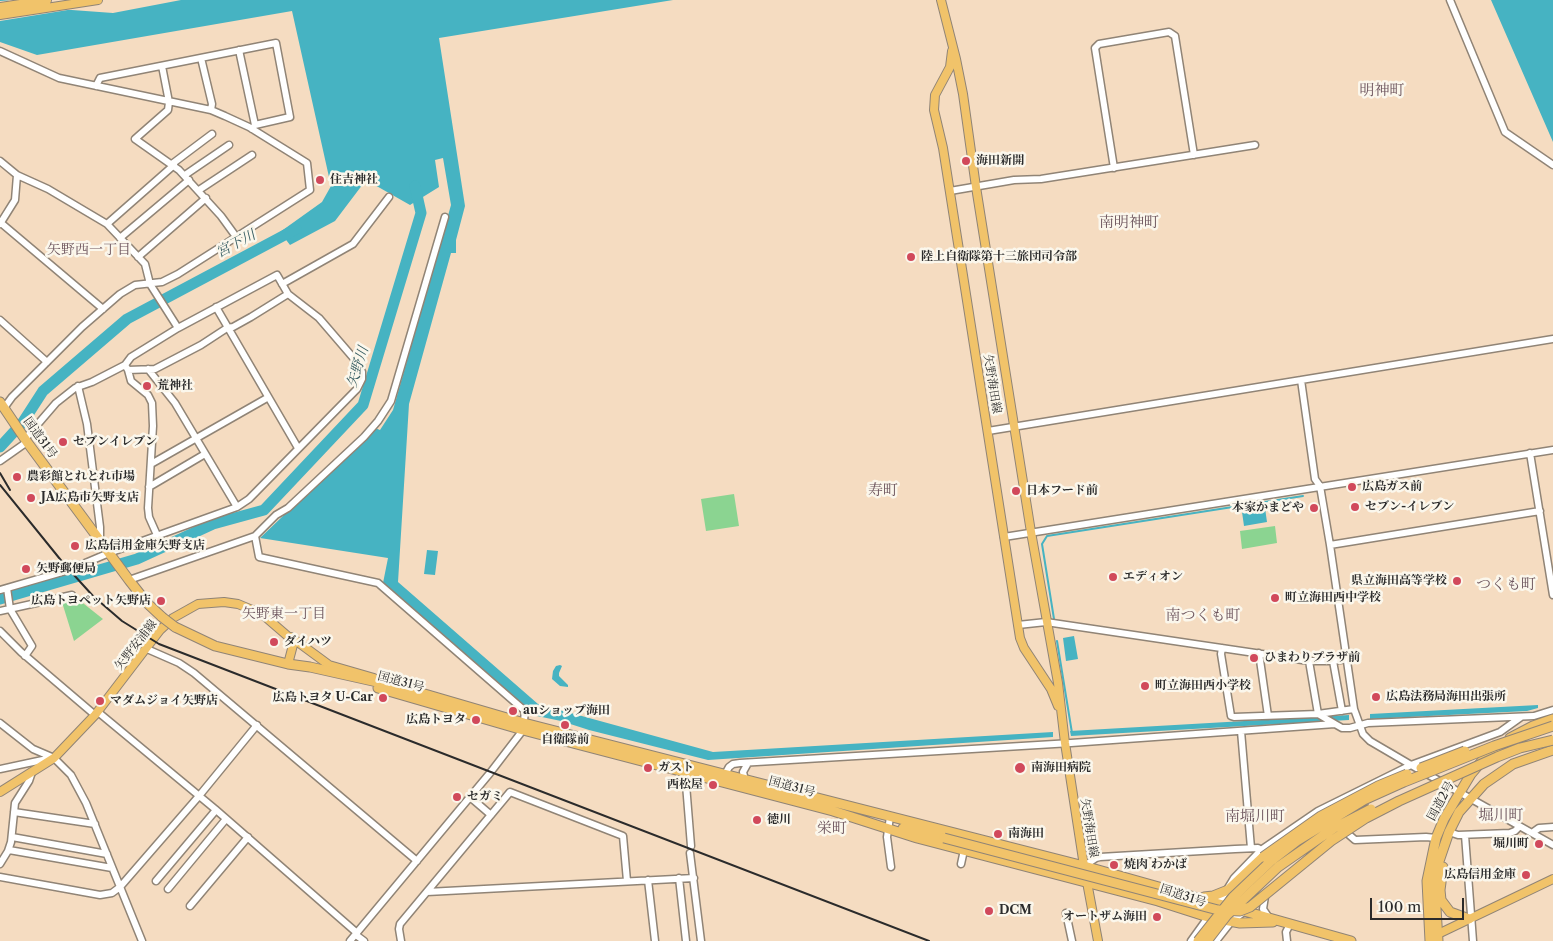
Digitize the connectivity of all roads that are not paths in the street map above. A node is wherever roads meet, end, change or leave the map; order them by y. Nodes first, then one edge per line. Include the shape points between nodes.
1 (47, 0) edge
2 (98, 0) edge
3 (941, 0) edge
4 (1450, 0) edge
5 (0, 7) edge
6 (0, 15) edge
7 (952, 47) junction
8 (239, 50) junction
9 (0, 51) edge
10 (202, 58) junction
11 (162, 66) junction
12 (96, 86) junction
13 (169, 102) junction
14 (211, 110) junction
15 (254, 127) junction
16 (212, 134) dead end
17 (229, 145) dead end
18 (1255, 145) dead end
19 (252, 155) dead end
20 (1194, 155) junction
21 (0, 161) edge
22 (173, 165) junction
23 (1553, 165) edge
24 (1114, 168) junction
25 (17, 175) junction
26 (187, 178) junction
27 (976, 187) junction
28 (199, 190) junction
29 (950, 191) junction
30 (389, 197) dead end
31 (206, 198) junction
32 (445, 217) dead end
33 (0, 224) edge
34 (107, 224) junction
35 (120, 238) junction
36 (236, 238) junction
37 (138, 257) junction
38 (150, 284) junction
39 (282, 284) junction
40 (288, 294) junction
41 (216, 307) junction
42 (103, 309) junction
43 (0, 320) edge
44 (178, 328) junction
45 (227, 328) junction
46 (1553, 339) edge
47 (46, 362) junction
48 (126, 368) junction
49 (148, 369) junction
50 (1300, 380) junction
51 (78, 386) junction
52 (267, 398) junction
53 (2, 405) edge
54 (1014, 427) junction
55 (988, 431) junction
56 (25, 439) junction
57 (196, 439) junction
58 (298, 448) junction
59 (1553, 450) edge
60 (205, 454) junction
61 (1530, 454) junction
62 (0, 461) edge
63 (151, 464) junction
64 (1320, 486) junction
65 (150, 487) junction
66 (237, 507) junction
67 (1540, 511) junction
68 (1031, 532) junction
69 (157, 535) junction
70 (255, 536) junction
71 (1004, 536) junction
72 (100, 540) junction
73 (1330, 545) junction
74 (110, 555) junction
75 (127, 578) junction
76 (3, 589) edge
77 (72, 595) dead end
78 (1553, 595) edge
79 (10, 609) junction
80 (0, 611) edge
81 (1046, 622) junction
82 (1018, 625) junction
83 (0, 631) edge
84 (283, 632) junction
85 (1222, 648) junction
86 (147, 649) junction
87 (1259, 653) junction
88 (25, 656) junction
89 (1347, 659) junction
90 (1309, 661) junction
91 (1334, 661) junction
92 (288, 664) junction
93 (404, 688) junction
94 (1354, 709) junction
95 (1553, 710) edge
96 (1342, 711) junction
97 (96, 714) junction
98 (1320, 715) junction
99 (1268, 716) junction
100 (1290, 716) junction
101 (1521, 717) junction
102 (1061, 718) junction
103 (0, 723) edge
104 (1334, 723) junction
105 (1551, 723) edge
106 (257, 725) junction
107 (1291, 726) junction
108 (1359, 726) junction
109 (523, 727) junction
110 (1241, 730) junction
111 (1553, 740) edge
112 (1064, 742) junction
113 (1553, 750) edge
114 (54, 758) junction
115 (748, 763) junction
116 (1411, 765) junction
117 (0, 769) edge
118 (32, 772) junction
119 (685, 772) junction
120 (1455, 775) junction
121 (723, 778) junction
122 (745, 780) junction
123 (1442, 783) junction
124 (0, 792) edge
125 (1459, 793) junction
126 (199, 796) junction
127 (470, 797) junction
128 (1470, 799) junction
129 (216, 810) junction
130 (14, 812) junction
131 (491, 815) junction
132 (226, 819) junction
133 (889, 823) junction
134 (95, 824) junction
135 (1519, 827) junction
136 (1553, 827) edge
137 (1449, 832) junction
138 (1347, 833) junction
139 (1532, 834) junction
140 (1466, 835) junction
141 (12, 837) junction
142 (248, 837) junction
143 (1436, 838) junction
144 (1553, 845) edge
145 (1251, 848) junction
146 (9, 850) junction
147 (964, 850) junction
148 (1441, 852) junction
149 (107, 854) junction
150 (1262, 854) junction
151 (417, 861) junction
152 (0, 864) edge
153 (961, 864) dead end
154 (1084, 866) junction
155 (891, 867) dead end
156 (112, 868) junction
157 (0, 877) edge
158 (680, 878) junction
159 (694, 878) junction
160 (1553, 879) edge
161 (648, 880) junction
162 (156, 881) dead end
163 (627, 881) junction
164 (1087, 883) junction
165 (120, 887) junction
166 (168, 888) dead end
167 (1228, 890) junction
168 (426, 892) junction
169 (1174, 892) junction
170 (1265, 895) junction
171 (1219, 904) junction
172 (190, 906) dead end
173 (1245, 911) junction
174 (1066, 913) dead end
175 (1208, 917) junction
176 (1269, 918) junction
177 (1470, 919) junction
178 (1231, 922) junction
179 (1290, 924) junction
180 (356, 934) junction
181 (1340, 939) edge
182 (1432, 939) edge
183 (142, 941) edge
184 (350, 941) edge
185 (364, 941) edge
186 (401, 941) edge
187 (655, 941) edge
188 (686, 941) edge
189 (701, 941) edge
190 (1072, 941) edge
191 (1098, 941) edge
192 (1191, 941) edge
193 (1198, 941) edge
194 (1206, 941) edge
195 (1216, 941) edge
196 (1287, 941) edge
197 (1351, 941) edge
198 (1473, 941) edge

1 - 5 main road
2 - 6 main road
3 - 7 main road, 矢野海田線
4 - 23 street via 1505,132
7 - 27 main road, 矢野海田線 via 963,94
7 - 29 main road, 矢野海田線 via 950,67 936,91 934,105
8 - 10 street
8 - 15 street
8 - 15 street via 276,43 290,117
9 - 12 street via 59,78
10 - 11 street
10 - 14 street
11 - 12 street via 100,78
11 - 13 street
12 - 13 street
13 - 14 street
13 - 22 street via 168,110 134,139
14 - 15 street
15 - 36 street via 307,163 310,190
16 - 22 street
17 - 26 street
18 - 20 street
19 - 28 street
20 - 24 street
20 - 24 street via 1175,36 1169,32 1099,44 1095,48
21 - 25 street
22 - 26 street
22 - 34 street
24 - 27 street
25 - 33 street via 15,200
25 - 34 street via 48,189
26 - 28 street
26 - 35 street
27 - 29 street
27 - 54 main road, 矢野海田線
28 - 31 street
29 - 55 main road, 矢野海田線
30 - 39 street via 352,244
31 - 36 street
31 - 37 street
32 - 70 street via 391,401 364,437
33 - 42 street
34 - 35 street
35 - 37 street
36 - 38 street via 178,274
37 - 38 street via 145,264
38 - 42 street via 135,285
38 - 44 street
39 - 40 street
39 - 41 street via 277,275
40 - 45 street
40 - 58 street via 319,318 362,372 357,389
41 - 44 street
41 - 45 street
42 - 47 street
43 - 47 street
44 - 48 street via 130,357
45 - 49 street via 155,369
45 - 52 street
46 - 50 street
47 - 53 street
48 - 49 street
48 - 51 street
48 - 63 street via 130,380 148,395 152,403
49 - 57 street via 175,403
50 - 54 street
50 - 64 street via 1316,479
51 - 56 street via 56,403
51 - 72 street via 87,424
52 - 57 street
52 - 58 street
53 - 56 highway, 国道31号
54 - 55 street
54 - 68 main road, 矢野海田線
55 - 71 main road, 矢野海田線
56 - 62 street
56 - 72 highway, 国道31号
57 - 60 street
57 - 63 street
58 - 66 street via 249,499
59 - 61 street
60 - 65 street
60 - 66 street
61 - 64 street
61 - 67 street
63 - 65 street
64 - 68 street
64 - 73 street
65 - 69 street via 149,516
66 - 69 street
67 - 73 street
67 - 78 street
68 - 71 street
68 - 81 main road, 矢野海田線
69 - 74 street
70 - 75 street
70 - 109 street via 258,557 378,583 525,711
71 - 82 main road, 矢野海田線
72 - 74 highway, 国道31号
73 - 89 street
74 - 75 highway, 国道31号
74 - 76 street
75 - 92 highway, 国道31号, bridge via 147,603 175,627 215,646
76 - 79 street
77 - 79 street
79 - 80 street
79 - 88 street via 32,646
81 - 82 street
81 - 85 street
81 - 102 main road, 矢野海田線 via 1058,682
82 - 102 main road, 矢野海田線 via 1024,648 1051,689
83 - 88 street
84 - 86 main road, 矢野安浦線 via 251,609 238,604 211,602 198,604 172,618
84 - 92 main road, 矢野安浦線 via 293,645
84 - 93 main road via 329,665
85 - 87 street
85 - 99 street via 1231,716
86 - 97 main road, 矢野安浦線
86 - 106 street via 194,673
87 - 90 street
87 - 99 street
88 - 97 street
89 - 91 street
89 - 94 street
90 - 91 street
90 - 98 street
91 - 96 street
92 - 93 highway, 国道31号
92 - 109 highway, 国道31号 via 308,672
93 - 109 highway, 国道31号
94 - 96 street
94 - 108 street
95 - 101 street
96 - 98 street
97 - 114 main road, 矢野安浦線
97 - 126 street
98 - 100 street
98 - 104 street
99 - 100 street
100 - 107 street
101 - 108 street
101 - 116 street via 1500,732
102 - 112 main road, 矢野海田線
103 - 114 street via 33,749
104 - 107 street
104 - 108 street via 1342,728
105 - 125 highway, 国道2号 via 1533,726 1488,754 1470,774
105 - 150 highway, bridge via 1477,747 1378,786 1321,816
105 - 193 highway, bridge via 1364,800 1297,841 1233,897
106 - 126 street
106 - 151 street
107 - 110 street
108 - 116 street via 1370,741
109 - 119 highway, 国道31号
109 - 121 highway, 国道31号
109 - 127 street
110 - 112 street
110 - 145 street
111 - 120 highway, bridge via 1520,748
112 - 115 street
112 - 154 main road, 矢野海田線
113 - 128 highway, 国道2号 via 1513,764 1484,784
114 - 117 street
114 - 118 main road, 矢野安浦線
114 - 134 street via 71,775
115 - 121 street via 734,764
115 - 122 street via 743,772
116 - 123 street
116 - 150 street via 1318,810
118 - 124 main road, 矢野安浦線
118 - 130 street
119 - 121 highway, 国道31号
119 - 159 street
120 - 133 highway, bridge via 1366,818 1301,864 1250,907 1240,911 1218,910
120 - 194 highway, bridge via 1380,804 1314,841 1252,890
121 - 122 highway, 国道31号
121 - 133 highway, 国道31号 via 833,811
122 - 133 highway, 国道31号
123 - 125 street
123 - 138 street
125 - 128 street
125 - 143 highway, 国道2号
126 - 129 street
126 - 165 street
127 - 131 street
127 - 151 street
128 - 135 street
128 - 137 highway, 国道2号
129 - 132 street
129 - 162 street
130 - 134 street
130 - 141 street
131 - 163 street via 510,792 623,836
131 - 168 street
132 - 142 street
132 - 166 street
133 - 147 highway, 国道31号
133 - 154 highway, 国道31号
133 - 155 street
134 - 149 street
135 - 139 street
135 - 140 street via 1510,833
136 - 139 street via 1539,828
137 - 140 street
137 - 148 highway, 国道2号
138 - 143 street via 1354,840
138 - 170 street
139 - 144 street
140 - 177 street
141 - 146 street
141 - 149 street
142 - 172 street
142 - 180 street
143 - 182 highway, 国道2号 via 1427,881
145 - 150 street via 1258,848
145 - 154 street via 1100,857
146 - 152 street
146 - 156 street
147 - 153 street
147 - 164 highway, 国道31号
148 - 177 highway via 1441,900 1450,912
148 - 182 highway, 国道2号 via 1435,881
149 - 156 street
150 - 167 highway
151 - 180 street
154 - 164 main road, 矢野海田線
154 - 169 highway, 国道31号
156 - 165 street
157 - 165 street via 100,895 112,893
158 - 159 street
158 - 161 street
158 - 188 street
159 - 189 street
160 - 177 main road
161 - 163 street
161 - 187 street
163 - 168 street
164 - 175 highway, 国道31号
164 - 191 main road, 矢野海田線
165 - 183 street
167 - 169 highway via 1203,897
167 - 171 street
168 - 186 street via 400,924
169 - 171 highway, 国道31号
170 - 173 street
170 - 176 street via 1263,909
171 - 173 highway, 国道31号
171 - 175 street
173 - 176 highway, 国道31号
173 - 178 street
174 - 190 street
175 - 178 highway, 国道31号
175 - 192 street
176 - 179 highway, 国道31号
177 - 182 main road
177 - 198 street
178 - 179 highway, 国道31号
178 - 195 street
179 - 181 highway, 国道31号
179 - 196 street via 1286,932
180 - 184 street
180 - 185 street
181 - 197 highway, 国道31号

